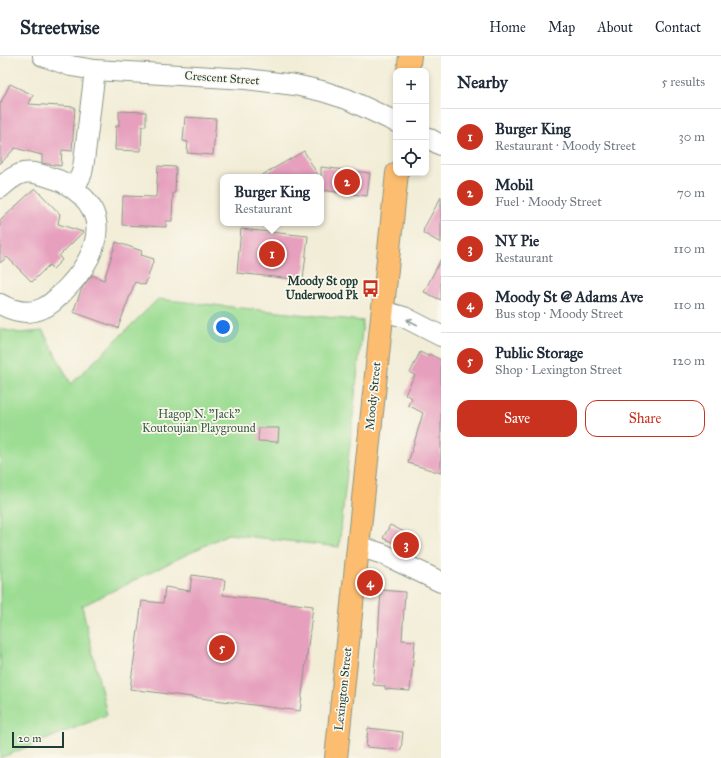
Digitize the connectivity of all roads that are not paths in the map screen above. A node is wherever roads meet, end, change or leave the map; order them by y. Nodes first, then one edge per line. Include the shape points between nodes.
1 (43, 56) edge
2 (410, 56) edge
3 (408, 68) edge
4 (95, 70) junction
5 (393, 121) edge
6 (429, 139) edge
7 (441, 145) edge
8 (397, 176) edge
9 (0, 188) edge
10 (74, 189) junction
11 (0, 304) edge
12 (382, 311) junction
13 (441, 336) edge
14 (358, 546) junction
15 (441, 582) edge
16 (350, 620) joint
17 (337, 758) edge

1 - 4 street, Crescent Street via 71,66
2 - 3 main road
4 - 5 street, Crescent Street via 246,79 295,85 347,99
4 - 10 street via 82,173
6 - 7 street
8 - 12 main road, Moody Street
9 - 10 street via 16,175 29,173 56,179
10 - 11 street via 91,208 96,224 95,243 86,265 56,300 41,309 22,312
13 -> 12 street via 404,317
12 - 14 main road, Moody Street
14 - 15 street via 382,554
14 - 16 main road, Moody Street
16 - 17 main road, Lexington Street

